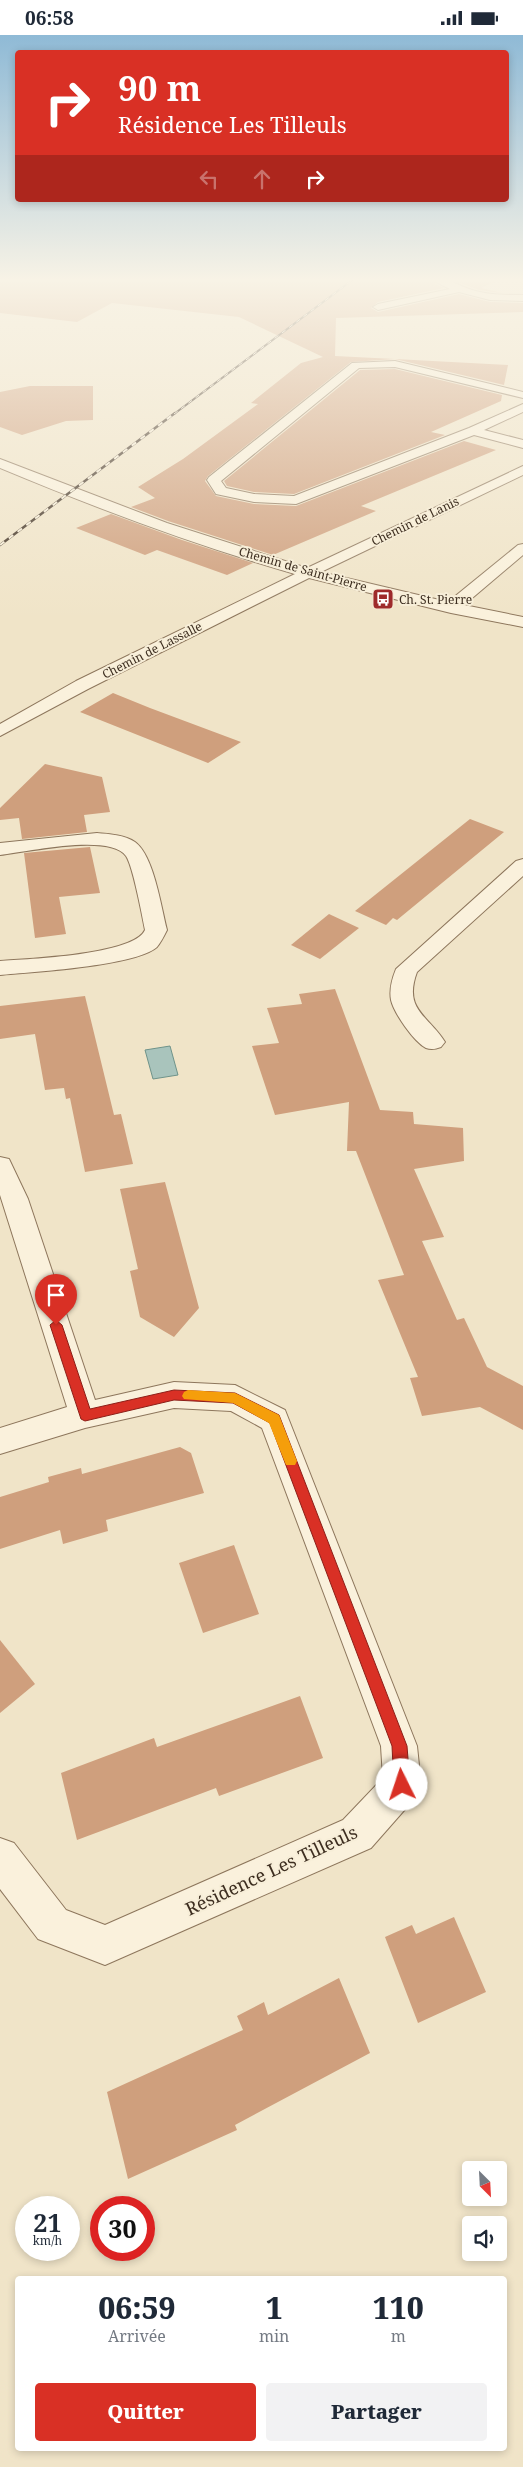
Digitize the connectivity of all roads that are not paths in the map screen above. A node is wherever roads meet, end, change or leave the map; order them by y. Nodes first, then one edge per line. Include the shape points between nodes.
1 (324, 391) edge
2 (509, 391) edge
3 (523, 395) edge
4 (523, 408) edge
5 (473, 431) junction
6 (523, 444) edge
7 (0, 463) edge
8 (523, 470) edge
9 (523, 548) edge
10 (307, 573) junction
11 (451, 607) junction
12 (523, 622) edge
13 (0, 731) edge
14 (0, 849) edge
15 (523, 865) edge
16 (0, 968) edge
17 (433, 1042) dead end
18 (0, 1166) edge
19 (85, 1415) junction
20 (0, 1441) edge
21 (0, 1857) edge

1 - 5 street via 214,481 221,491 254,499 296,500
2 - 3 street
4 - 5 street
5 - 6 street
7 - 10 street, Chemin de Saint-Pierre via 88,498
8 - 10 street, Chemin de Lanis
9 - 11 street
10 - 11 street, Chemin de Saint-Pierre
10 - 13 street, Chemin de Lassalle via 82,685
11 - 12 street, Chemin de Saint-Pierre
14 - 16 street via 95,839 124,843 138,859 156,930 147,943 121,953
15 - 17 street via 406,969 400,994 406,1010
18 - 19 street via 15,1199
19 - 20 street, Résidence Les Tilleuls
19 - 21 street, Résidence Les Tilleuls via 174,1395 235,1398 274,1419 399,1746 402,1785 358,1834 105,1945 52,1925

